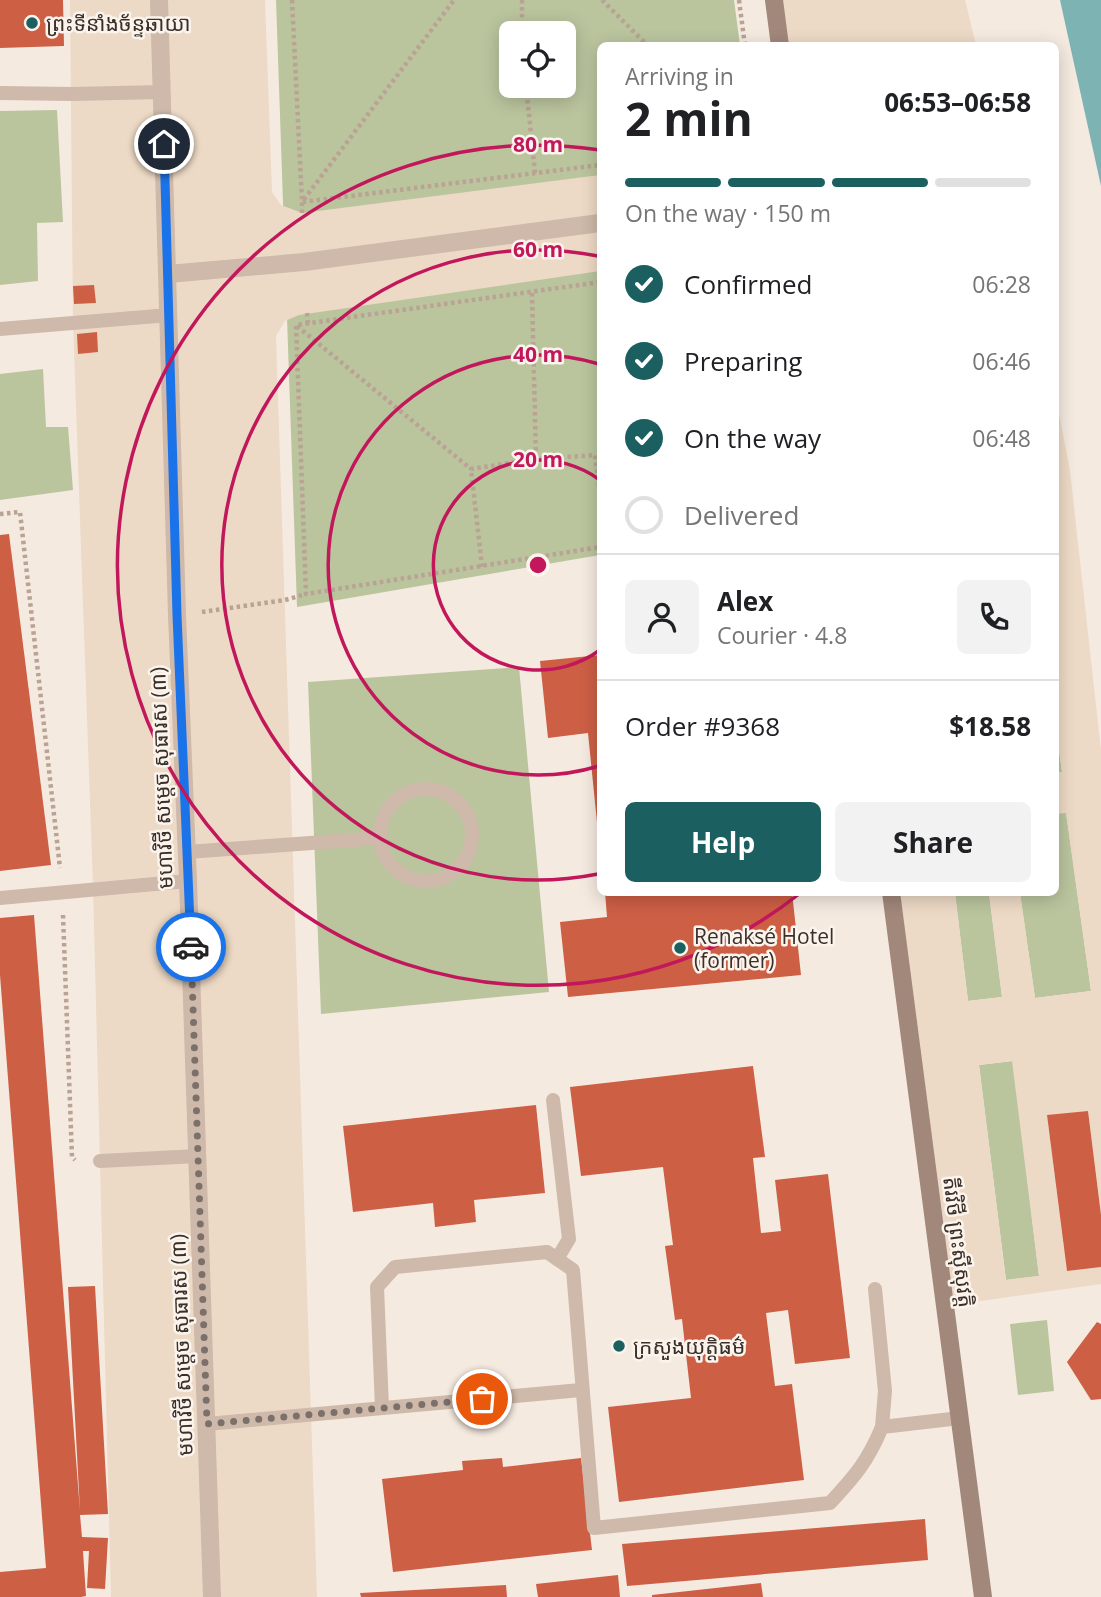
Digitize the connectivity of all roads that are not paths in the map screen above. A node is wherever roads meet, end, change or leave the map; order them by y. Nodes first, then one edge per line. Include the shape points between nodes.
1 (159, 0) edge
2 (774, 0) edge
3 (779, 42) edge
4 (162, 92) junction
5 (0, 93) edge
6 (597, 223) edge
7 (168, 274) junction
8 (169, 315) junction
9 (0, 329) edge
10 (380, 838) junction
11 (187, 852) junction
12 (188, 881) junction
13 (892, 896) edge
14 (0, 898) edge
15 (553, 1100) dead end
16 (198, 1156) junction
17 (100, 1161) road end
18 (557, 1259) junction
19 (874, 1289) dead end
20 (581, 1390) junction
21 (382, 1408) junction
22 (960, 1418) junction
23 (207, 1424) junction
24 (882, 1427) junction
25 (212, 1597) edge
26 (983, 1597) edge

1 - 4 street, មហាវិថី សម្តេច សុធារស (៣)
2 - 3 main road
4 - 5 lane
4 - 7 street, មហាវិថី សម្តេច សុធារស (៣)
6 - 7 street via 304,262
7 - 8 street, មហាវិថី សម្តេច សុធារស (៣)
8 - 9 lane
8 - 11 street, មហាវិថី សម្តេច សុធារស (៣)
10 - 10 lane via 384,854 397,872 418,882 454,873 470,852 473,839 466,811 450,795 433,789 401,796 389,807 381,822
10 - 11 lane
11 - 12 street, មហាវិថី សម្តេច សុធារស (៣)
12 - 14 lane
12 - 16 street, មហាវិថី សម្តេច សុធារស (៣)
13 - 22 main road, តីរវិថី ព្រះស៊ីសុវត្តិ
15 - 18 lane via 569,1239
16 - 17 lane
16 - 23 street, មហាវិថី សម្តេច សុធារស (៣)
18 - 20 lane via 573,1270
18 - 21 lane via 547,1252 395,1267 377,1287
19 - 24 lane via 885,1391
20 - 21 lane
20 - 24 lane via 594,1528 830,1503 869,1457
21 - 23 lane
22 - 24 lane
22 - 26 main road, តីរវិថី ព្រះស៊ីសុវត្តិ
23 - 25 street, មហាវិថី សម្តេច សុធារស (៣)

